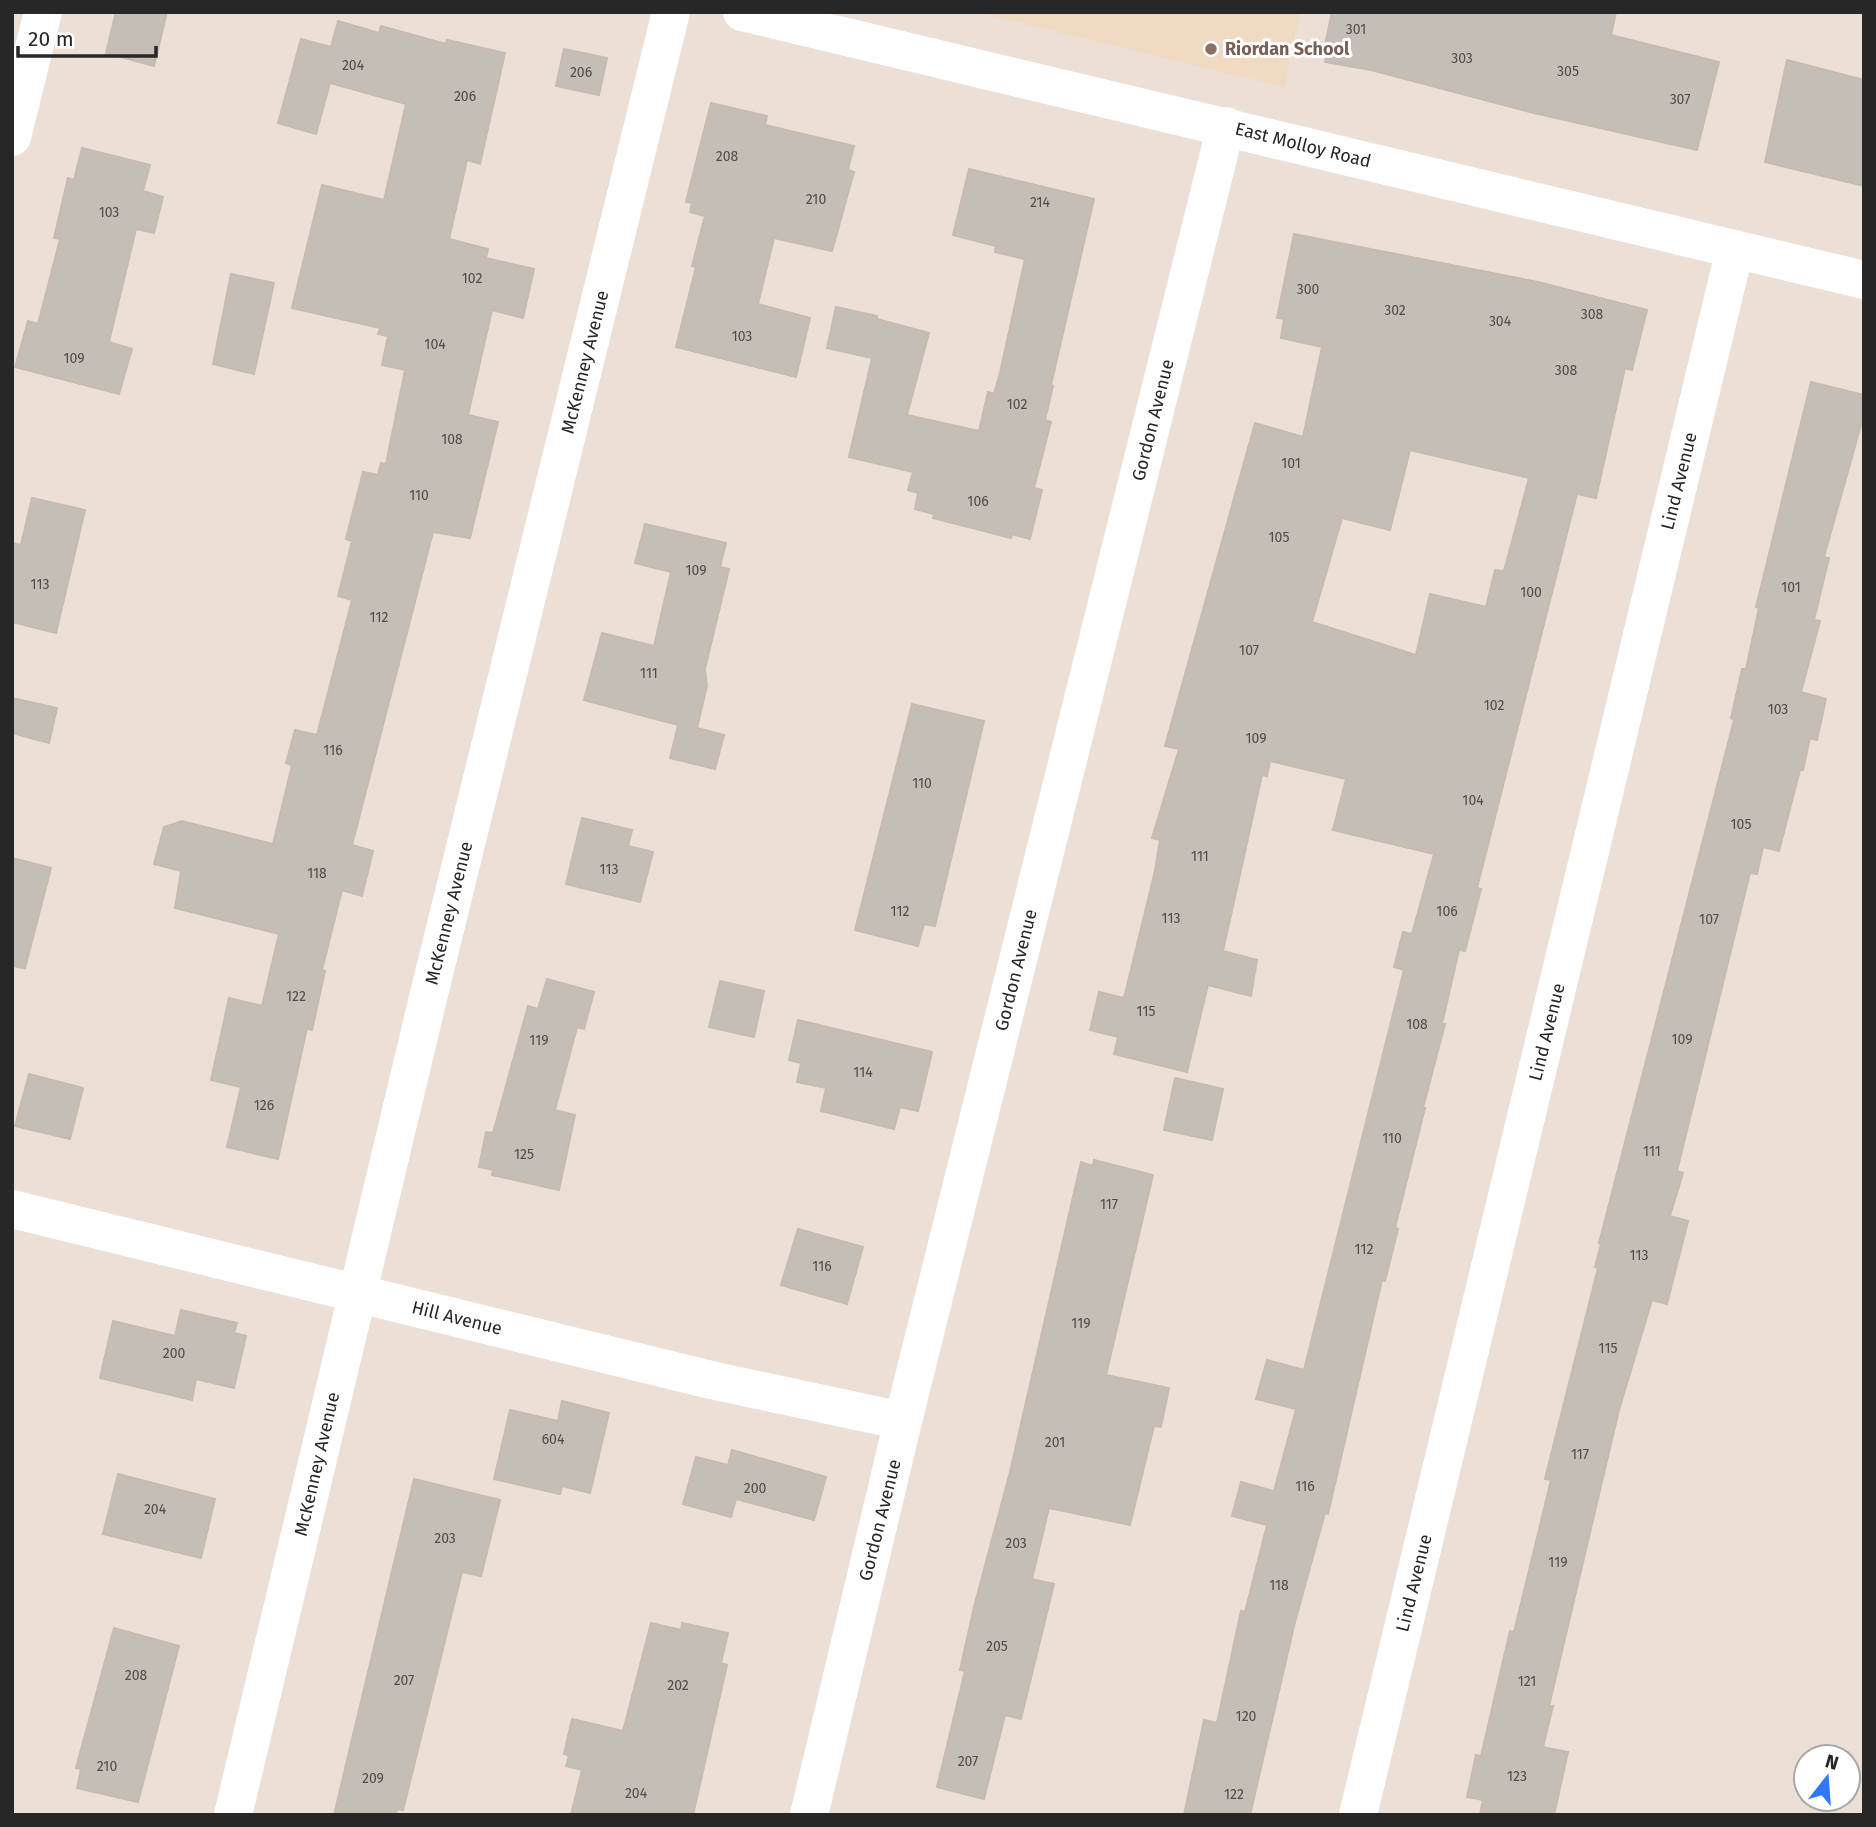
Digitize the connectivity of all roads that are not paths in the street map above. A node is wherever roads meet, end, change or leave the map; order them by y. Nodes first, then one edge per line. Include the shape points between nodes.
1 (43, 12) edge
2 (671, 12) edge
3 (742, 12) edge
4 (1226, 126) junction
5 (12, 137) edge
6 (1735, 249) junction
7 (1864, 280) edge
8 (12, 1209) edge
9 (358, 1293) junction
10 (903, 1422) junction
11 (233, 1815) edge
12 (809, 1815) edge
13 (1358, 1815) edge

1 - 5 street
2 - 9 street, McKenney Avenue
3 - 4 street, East Molloy Road
4 - 6 street, East Molloy Road
4 - 10 street, Gordon Avenue
6 - 7 street, East Molloy Road
6 - 13 street, Lind Avenue
8 - 9 street, Hill Avenue
9 - 10 street, Hill Avenue
9 - 11 street, McKenney Avenue
10 - 12 street, Gordon Avenue

